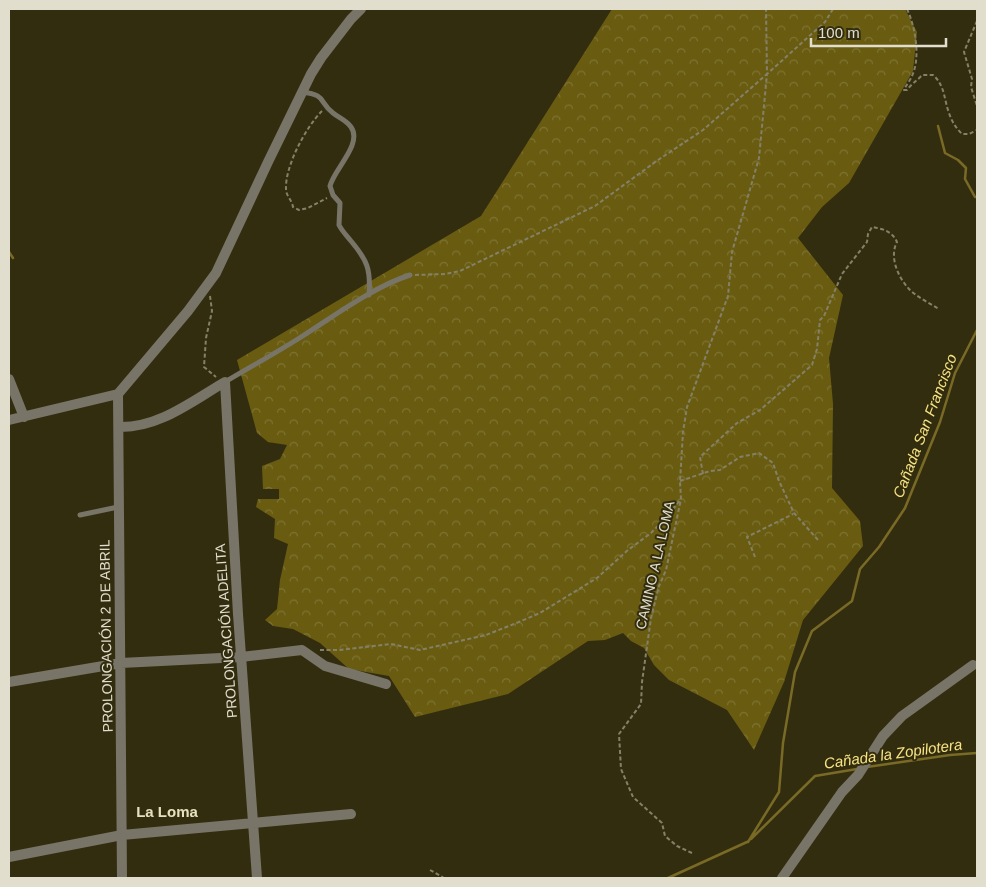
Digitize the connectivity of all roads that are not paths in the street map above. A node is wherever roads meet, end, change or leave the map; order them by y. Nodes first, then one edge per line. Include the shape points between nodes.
1 (361, 9) edge
2 (302, 92) junction
3 (410, 275) road end
4 (369, 295) junction
5 (9, 379) edge
6 (225, 382) junction
7 (118, 394) junction
8 (24, 417) junction
9 (9, 420) edge
10 (119, 428) junction
11 (118, 507) junction
12 (80, 515) dead end
13 (241, 657) junction
14 (121, 663) junction
15 (973, 665) dead end
16 (9, 682) edge
17 (386, 684) dead end
18 (351, 814) dead end
19 (253, 823) junction
20 (122, 835) junction
21 (9, 857) edge
22 (122, 878) edge
23 (257, 878) edge
24 (782, 878) edge

1 - 2 street via 321,58
2 - 4 lane via 318,96 353,129 354,144 330,186 340,203 341,229 368,266
2 - 7 street via 216,273
3 - 4 lane
4 - 6 lane
5 - 8 street
6 - 10 street via 161,420 139,427
6 - 13 street, PROLONGACIÓN ADELITA
7 - 8 street
7 - 10 street, PROLONGACIÓN 2 DE ABRIL
8 - 9 street
10 - 11 street, PROLONGACIÓN 2 DE ABRIL
11 - 12 lane
11 - 14 street, PROLONGACIÓN 2 DE ABRIL
13 - 14 street
13 - 17 street via 302,650 325,666
13 - 19 street, PROLONGACIÓN ADELITA
14 - 16 street
14 - 20 street, PROLONGACIÓN 2 DE ABRIL
15 - 24 street via 902,716 883,736
18 - 19 street
19 - 20 street
19 - 23 street, PROLONGACIÓN ADELITA
20 - 21 street
20 - 22 street, PROLONGACIÓN 2 DE ABRIL

